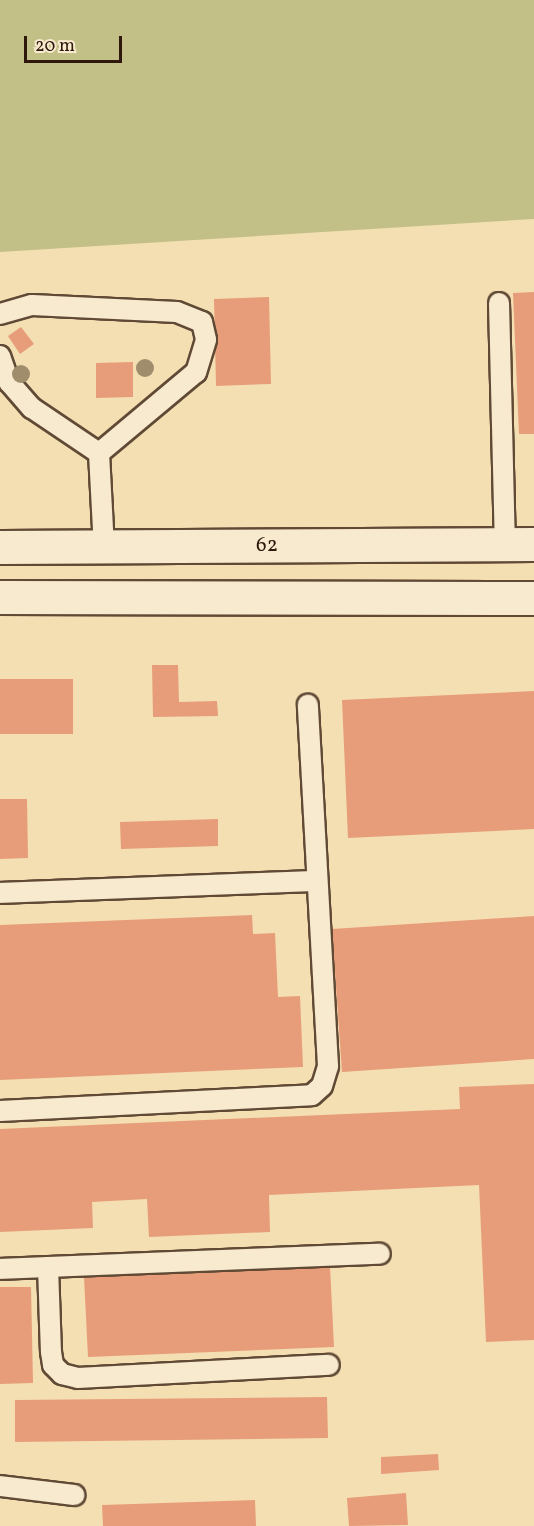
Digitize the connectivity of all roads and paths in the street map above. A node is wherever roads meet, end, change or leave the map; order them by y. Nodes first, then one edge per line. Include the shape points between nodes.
1 (499, 303) dead end
2 (0, 314) edge
3 (0, 356) edge
4 (99, 453) junction
5 (520, 544) edge
6 (0, 547) edge
7 (104, 547) junction
8 (0, 597) edge
9 (534, 598) edge
10 (308, 705) dead end
11 (317, 881) junction
12 (0, 893) edge
13 (0, 1111) edge
14 (380, 1254) dead end
15 (48, 1267) junction
16 (0, 1269) edge
17 (329, 1365) dead end
18 (0, 1486) edge
19 (74, 1495) dead end

1 - 5 lane
2 - 4 lane via 32,305 177,312 202,322 206,340 196,372
3 - 4 lane via 9,382 32,408
4 - 7 lane
5 - 7 street, 62
6 - 7 street, 62
8 - 9 street
10 - 11 lane
11 - 12 lane
11 - 13 lane via 328,1066 322,1086 312,1095
14 - 15 lane
15 - 16 lane
15 - 17 lane via 51,1352 53,1365 62,1374 78,1378
18 - 19 lane via 37,1494

